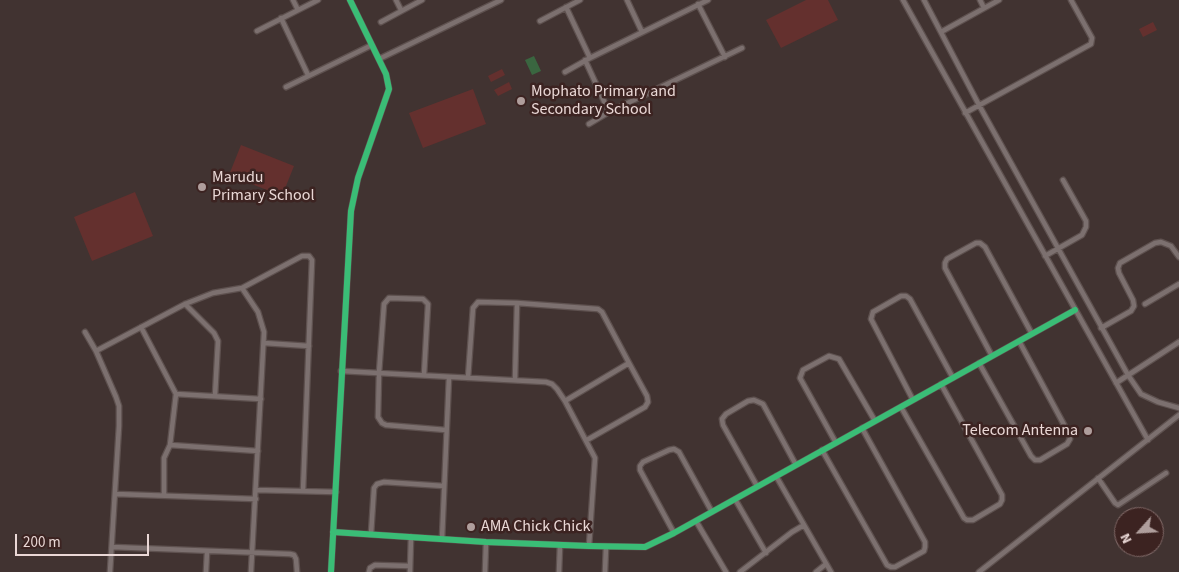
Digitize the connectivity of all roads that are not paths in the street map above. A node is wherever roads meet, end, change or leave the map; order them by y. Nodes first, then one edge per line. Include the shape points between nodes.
1 (293, 0) edge
2 (318, 0) edge
3 (350, 0) edge
4 (396, 0) edge
5 (422, 0) edge
6 (500, 0) edge
7 (580, 0) edge
8 (627, 0) edge
9 (708, 0) edge
10 (902, 0) edge
11 (924, 0) edge
12 (980, 0) edge
13 (999, 0) edge
14 (1071, 0) edge
15 (568, 4) edge
16 (698, 4) junction
17 (984, 8) junction
18 (298, 10) junction
19 (401, 10) junction
20 (281, 18) junction
21 (540, 21) dead end
22 (381, 22) dead end
23 (257, 31) dead end
24 (642, 32) junction
25 (941, 32) junction
26 (372, 45) junction
27 (742, 48) dead end
28 (725, 57) junction
29 (379, 59) junction
30 (588, 59) junction
31 (564, 72) dead end
32 (308, 75) junction
33 (286, 87) dead end
34 (979, 105) junction
35 (609, 112) junction
36 (965, 113) junction
37 (588, 124) dead end
38 (1063, 180) dead end
39 (1058, 248) junction
40 (1044, 256) junction
41 (1179, 257) edge
42 (1179, 284) edge
43 (242, 288) junction
44 (517, 303) junction
45 (185, 304) junction
46 (1144, 304) dead end
47 (1075, 310) junction
48 (141, 328) junction
49 (1101, 328) junction
50 (85, 332) dead end
51 (1032, 334) junction
52 (1019, 342) junction
53 (264, 343) junction
54 (1178, 344) edge
55 (309, 346) junction
56 (96, 351) junction
57 (992, 356) junction
58 (629, 363) junction
59 (979, 363) junction
60 (342, 371) junction
61 (379, 373) junction
62 (424, 375) junction
63 (1128, 375) junction
64 (449, 377) junction
65 (468, 378) junction
66 (953, 378) junction
67 (515, 380) junction
68 (1116, 383) junction
69 (941, 384) junction
70 (176, 394) junction
71 (215, 396) junction
72 (261, 399) junction
73 (913, 400) junction
74 (565, 401) junction
75 (901, 406) junction
76 (1179, 408) edge
77 (1179, 415) edge
78 (875, 421) junction
79 (862, 428) junction
80 (446, 430) junction
81 (587, 440) junction
82 (1148, 440) junction
83 (836, 443) junction
84 (170, 445) junction
85 (258, 450) junction
86 (822, 450) junction
87 (796, 465) junction
88 (1166, 473) dead end
89 (776, 476) junction
90 (1098, 478) junction
91 (444, 486) junction
92 (757, 486) junction
93 (256, 490) junction
94 (303, 492) junction
95 (336, 492) junction
96 (116, 494) junction
97 (164, 495) junction
98 (256, 499) junction
99 (735, 499) junction
100 (712, 512) junction
101 (696, 521) junction
102 (804, 525) junction
103 (333, 532) junction
104 (674, 533) junction
105 (371, 534) junction
106 (411, 537) junction
107 (442, 539) junction
108 (486, 542) junction
109 (560, 545) junction
110 (589, 546) junction
111 (112, 547) junction
112 (606, 547) junction
113 (207, 552) junction
114 (252, 552) junction
115 (766, 553) junction
116 (826, 564) junction
117 (410, 569) edge
118 (110, 572) edge
119 (206, 572) edge
120 (251, 572) edge
121 (297, 572) edge
122 (331, 572) edge
123 (369, 572) edge
124 (485, 572) edge
125 (559, 572) edge
126 (605, 572) edge
127 (726, 572) edge
128 (740, 572) edge
129 (816, 572) edge
130 (831, 572) edge
131 (979, 572) edge

1 - 18 street
2 - 18 street
3 - 26 street
4 - 19 street
5 - 19 street
6 - 29 street
7 - 15 street
8 - 24 street
9 - 16 street
10 - 36 street
11 - 25 street
12 - 17 street
13 - 17 street
14 - 34 street via 1092,38 1091,44
15 - 21 street
15 - 30 street
16 - 24 street
16 - 28 street
17 - 25 street
18 - 20 street
19 - 22 street
20 - 23 street
20 - 32 street
24 - 30 street
25 - 34 street
26 - 29 street
26 - 32 street
27 - 28 street
28 - 35 street
29 - 60 street via 388,89 358,178 351,211
30 - 31 street
30 - 35 street
32 - 33 street
34 - 36 street
34 - 39 street
35 - 37 street
36 - 40 street
38 - 39 street via 1086,221 1086,227 1082,235
39 - 40 street
39 - 49 street
40 - 47 street
41 - 49 street via 1171,246 1161,242 1120,263 1119,273 1134,306
42 - 46 street
43 - 45 street via 213,293
43 - 53 street via 261,319
43 - 55 street via 302,256 310,257 313,264
44 - 58 street via 598,309
44 - 65 street via 480,302 475,305
44 - 67 street
45 - 48 street
45 - 71 street via 218,341
47 - 51 street
47 - 68 street
48 - 56 street
48 - 70 street
49 - 63 street
50 - 56 street
51 - 52 street
51 - 57 street via 985,247 976,243 944,263
52 - 57 street
52 - 59 street via 1070,439 1040,460 1031,456
53 - 55 street
53 - 72 street
54 - 63 street
55 - 94 street
56 - 96 street via 118,406
57 - 59 street
58 - 74 street
58 - 81 street via 648,402 645,407
59 - 66 street
60 - 61 street
60 - 95 street
61 - 62 street
61 - 62 street via 385,300 420,299 429,306
61 - 80 street via 378,414 382,423
62 - 64 street
63 - 68 street
63 - 76 street via 1141,394
64 - 65 street
64 - 80 street
65 - 67 street
66 - 69 street
66 - 73 street via 910,300 901,296 873,312 870,319
67 - 74 street via 552,384
68 - 82 street
69 - 73 street
69 - 75 street via 1002,495 1000,504 973,520 964,518
70 - 71 street
70 - 84 street
71 - 72 street
72 - 85 street
73 - 75 street
74 - 81 street
75 - 78 street
77 - 82 street
78 - 79 street
78 - 83 street via 839,359 829,356 803,370 800,378
79 - 83 street
79 - 86 street via 925,542 924,551 895,567 887,565
80 - 91 street
81 - 110 street via 596,465
82 - 90 street
83 - 86 street
84 - 85 street
84 - 97 street via 164,458
85 - 93 street
86 - 87 street
87 - 89 street
87 - 92 street via 763,404 748,401 726,414 722,425
88 - 90 street via 1118,505
89 - 92 street
89 - 102 street
90 - 131 street
91 - 105 street via 378,483 374,488
91 - 107 street
92 - 99 street
93 - 94 street
93 - 98 street
94 - 95 street
95 - 103 street
96 - 97 street
96 - 111 street
97 - 98 street
98 - 114 street
99 - 100 street
99 - 115 street
100 - 101 street
100 - 104 street via 679,452 669,450 643,462 640,470
101 - 104 street
101 - 127 street
102 - 115 street
102 - 116 street
103 - 105 street
103 - 122 street
104 - 112 street via 644,547
105 - 106 street
106 - 107 street
106 - 117 street
107 - 108 street
108 - 109 street
108 - 124 street
109 - 110 street
109 - 125 street
110 - 112 street
111 - 113 street
111 - 118 street
112 - 126 street
113 - 114 street
113 - 119 street
114 - 120 street
114 - 121 street via 292,554 296,559
115 - 128 street
116 - 129 street
116 - 130 street
117 - 123 street via 374,565

